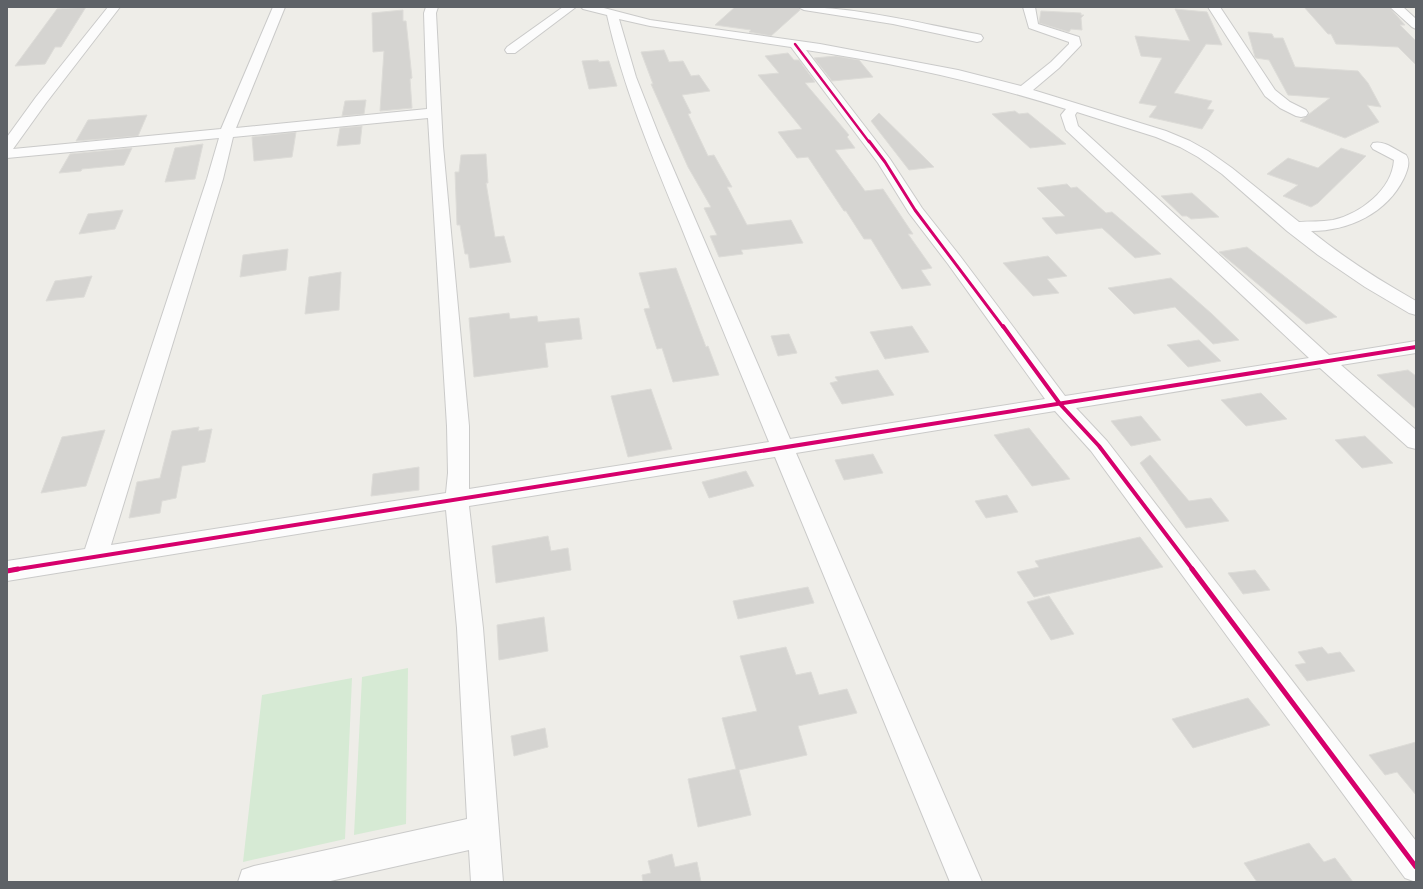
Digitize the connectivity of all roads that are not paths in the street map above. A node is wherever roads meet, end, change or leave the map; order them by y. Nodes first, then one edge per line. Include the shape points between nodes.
1 (114, 7) edge
2 (278, 7) edge
3 (432, 7) edge
4 (570, 7) edge
5 (587, 7) edge
6 (804, 7) edge
7 (1029, 7) edge
8 (1214, 7) edge
9 (1396, 7) edge
10 (612, 13) junction
11 (1416, 25) edge
12 (977, 38) dead end
13 (795, 44) junction
14 (511, 50) dead end
15 (1023, 91) junction
16 (1073, 108) junction
17 (434, 113) junction
18 (1301, 113) dead end
19 (227, 133) junction
20 (1378, 146) dead end
21 (7, 147) edge
22 (7, 154) edge
23 (1293, 226) junction
24 (1416, 309) edge
25 (1416, 347) edge
26 (1325, 362) junction
27 (1060, 404) junction
28 (1416, 442) edge
29 (782, 448) junction
30 (457, 501) junction
31 (95, 557) junction
32 (7, 571) edge
33 (484, 831) junction
34 (1416, 867) edge
35 (254, 882) edge
36 (487, 882) edge
37 (966, 882) edge

1 - 21 street
2 - 19 street
3 - 17 street via 430,13
4 - 14 street
5 - 10 street
6 - 12 street
7 - 15 street via 1033,26 1075,40 1075,45
8 - 18 street via 1270,93
9 - 11 street
10 - 13 street via 650,23
10 - 29 street via 617,37 639,103
13 - 15 street via 886,59
13 - 27 street via 880,156 916,210
15 - 16 street
16 - 23 street via 1140,127 1185,144 1227,171
16 - 26 street via 1068,115 1071,128
17 - 19 street
17 - 30 street via 458,426
19 - 22 street
19 - 31 street via 215,179
20 - 23 street via 1401,158 1402,164 1396,180 1384,197 1366,212 1344,221 1325,226
23 - 24 street via 1344,265
25 - 26 street
26 - 27 street
26 - 28 street
27 - 29 street
27 - 34 street via 1099,446
29 - 30 street
29 - 37 street
30 - 31 street
30 - 33 street via 470,628
31 - 32 street
33 - 35 street
33 - 36 street

